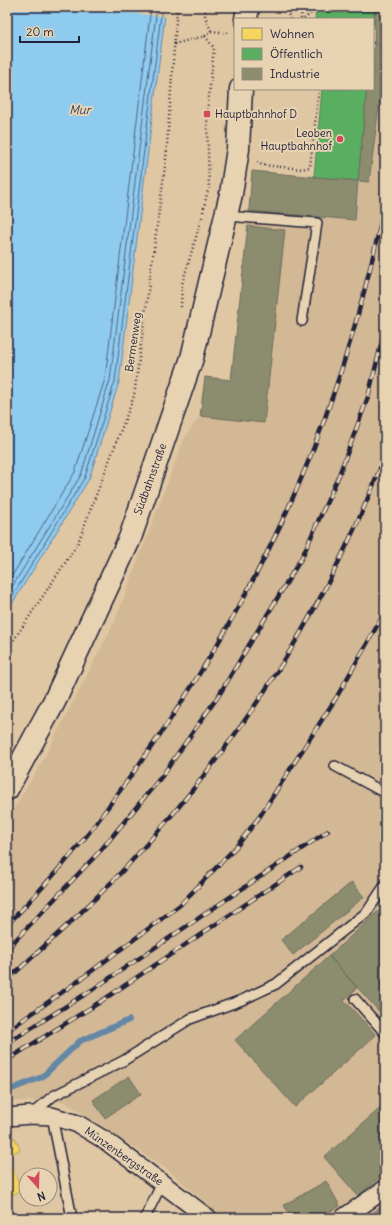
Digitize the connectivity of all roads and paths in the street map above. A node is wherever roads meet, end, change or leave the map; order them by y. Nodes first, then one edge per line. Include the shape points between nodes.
1 (177, 7) edge
2 (206, 7) edge
3 (248, 7) edge
4 (286, 7) edge
5 (302, 7) edge
6 (311, 7) edge
7 (246, 18) edge
8 (290, 18) edge
9 (301, 18) edge
10 (305, 18) edge
11 (211, 31) junction
12 (234, 34) edge
13 (205, 36) junction
14 (374, 43) edge
15 (174, 44) junction
16 (385, 44) edge
17 (241, 90) edge
18 (319, 90) edge
19 (256, 162) dead end
20 (208, 189) junction
21 (211, 190) dead end
22 (227, 216) junction
23 (181, 313) dead end
24 (302, 320) dead end
25 (7, 650) edge
26 (335, 766) dead end
27 (7, 789) edge
28 (385, 793) edge
29 (385, 884) edge
30 (355, 999) dead end
31 (385, 1033) edge
32 (31, 1115) junction
33 (52, 1116) junction
34 (7, 1117) edge
35 (162, 1183) junction
36 (385, 1189) edge
37 (72, 1218) edge
38 (145, 1218) edge
39 (208, 1218) edge
40 (343, 1218) edge

1 - 15 path, Bermenweg
2 - 11 path via 205,16
3 - 7 main road
4 - 8 path
5 - 9 path
6 - 10 path via 315,10
11 - 12 path
11 - 13 path
13 - 15 path
13 - 20 path via 214,48 207,114
14 - 16 path
15 - 25 path, Bermenweg via 166,159 134,396 77,545
17 - 22 main road, Südbahnstraße via 238,149
18 - 19 path via 310,167 302,169 262,165
20 - 21 path
20 - 23 path via 203,215 182,284
22 - 24 lane via 317,223
22 - 27 main road, Südbahnstraße via 192,358 130,538 55,700
26 - 28 lane
29 - 32 lane via 367,912 276,984 242,1000 190,1019 123,1061 53,1096
30 - 31 lane
32 - 33 street, Münzenbergstraße
32 - 34 street, Münzenbergstraße
33 - 35 street, Münzenbergstraße via 78,1124 106,1141
33 - 37 lane
35 - 38 lane
35 - 39 street, Münzenbergstraße
36 - 40 street

